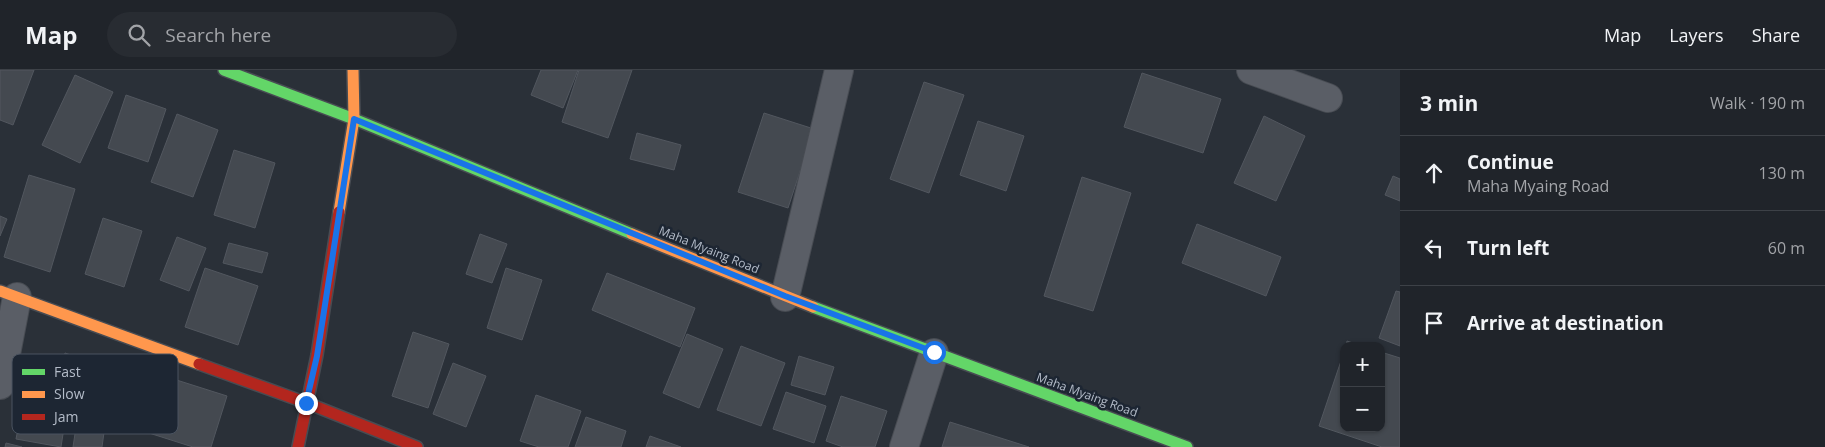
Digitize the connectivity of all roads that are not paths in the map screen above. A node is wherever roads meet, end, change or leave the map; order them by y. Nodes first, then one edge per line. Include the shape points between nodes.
1 (224, 70) edge
2 (353, 70) edge
3 (839, 70) edge
4 (1251, 70) edge
5 (1328, 98) dead end
6 (354, 119) junction
7 (8, 294) edge
8 (785, 296) junction
9 (934, 352) junction
10 (172, 354) edge
11 (178, 356) edge
12 (0, 385) edge
13 (306, 403) junction
14 (298, 447) edge
15 (417, 447) edge
16 (904, 447) edge
17 (1187, 447) edge

1 - 6 street, Maha Myaing Road
2 - 6 street
3 - 8 street
4 - 5 street
6 - 8 street, Maha Myaing Road
6 - 13 street via 317,356
7 - 10 street
7 - 12 street
8 - 9 street, Maha Myaing Road
9 - 16 street
9 - 17 street, Maha Myaing Road
11 - 13 street
13 - 14 street
13 - 15 street

